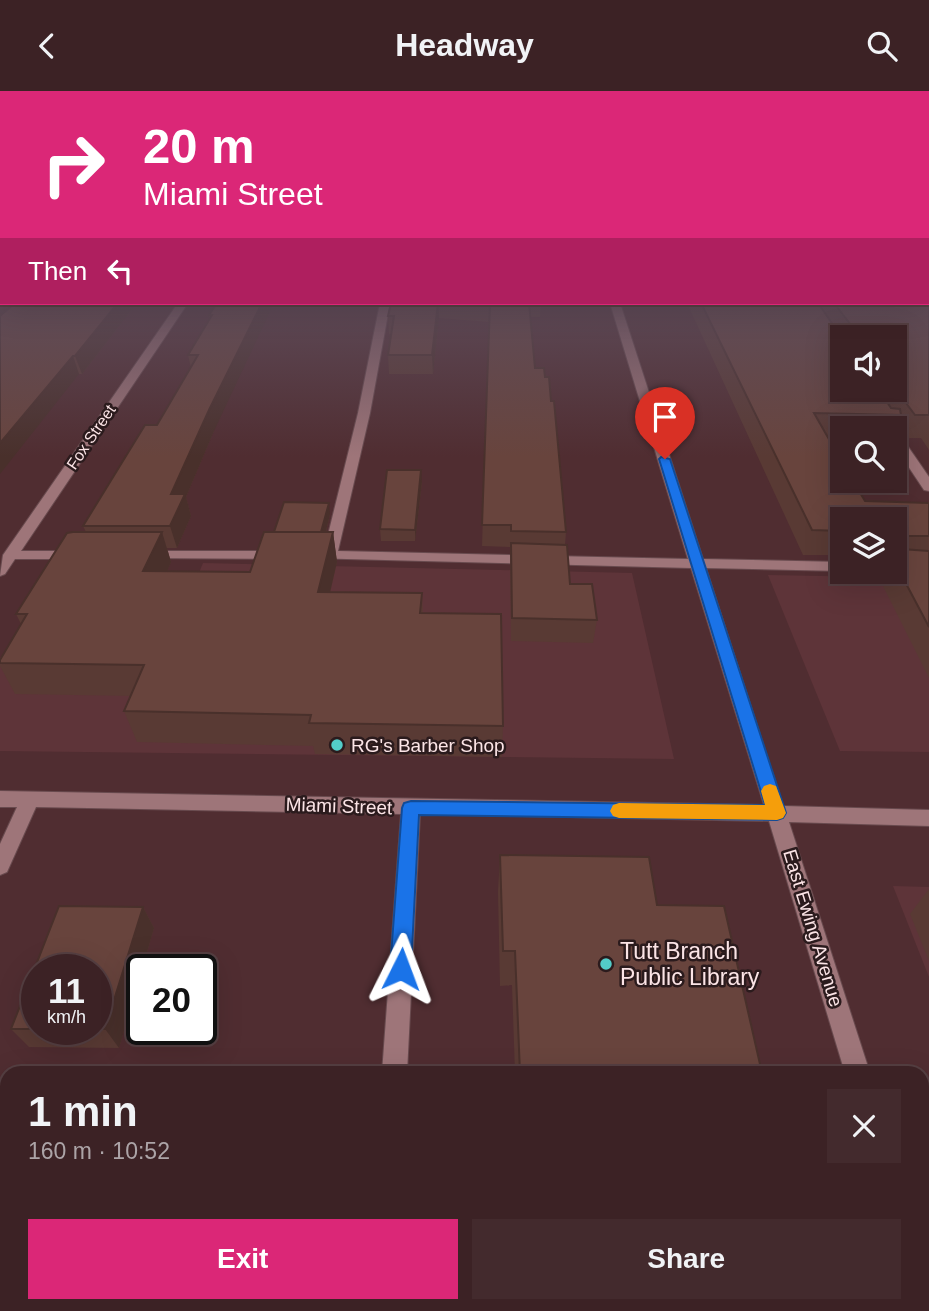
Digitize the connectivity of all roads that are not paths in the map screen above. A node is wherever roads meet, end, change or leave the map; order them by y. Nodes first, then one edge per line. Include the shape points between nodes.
1 (156, 343) edge
2 (377, 343) edge
3 (628, 343) edge
4 (907, 454) edge
5 (929, 487) edge
6 (10, 555) junction
7 (84, 555) edge
8 (125, 555) edge
9 (330, 555) junction
10 (697, 564) junction
11 (830, 567) edge
12 (0, 571) edge
13 (0, 799) edge
14 (30, 800) junction
15 (411, 808) junction
16 (777, 813) junction
17 (929, 818) edge
18 (0, 866) edge
19 (394, 1066) edge
20 (856, 1066) edge

1 - 6 street, Fox Street
2 - 9 street
3 - 10 street, East Ewing Avenue
4 - 5 street
6 - 7 street
6 - 12 street, Fox Street
8 - 9 street
9 - 10 street
10 - 11 street
10 - 16 street, East Ewing Avenue
13 - 14 street, Miami Street
14 - 15 street, Miami Street
14 - 18 street
15 - 16 street, Miami Street
15 - 19 street
16 - 17 street, Miami Street
16 - 20 street, East Ewing Avenue

